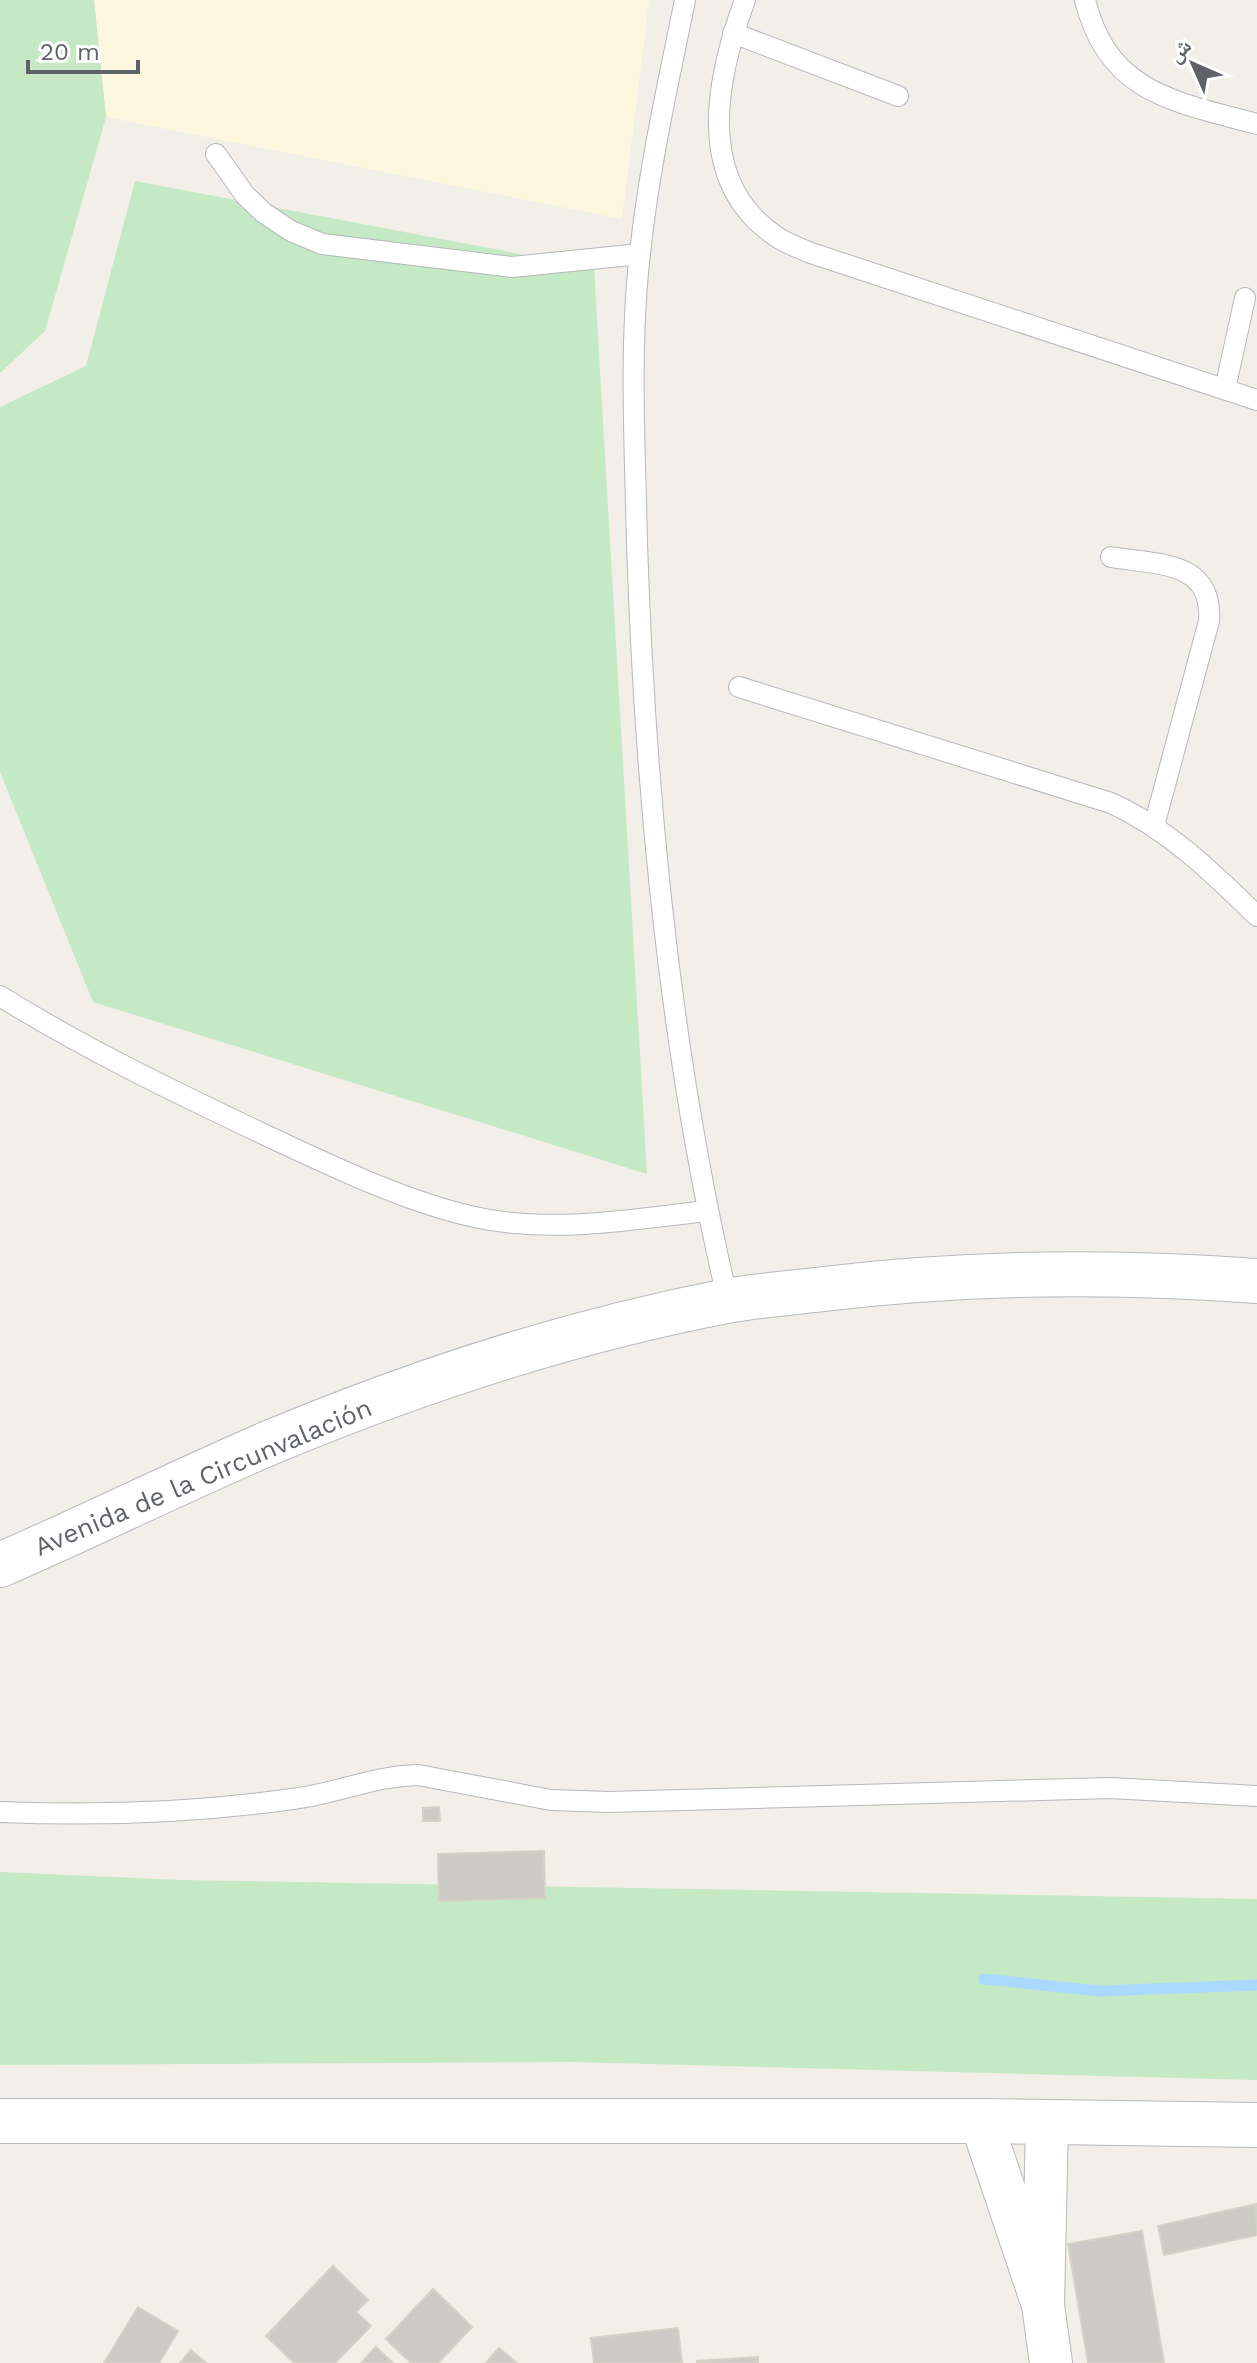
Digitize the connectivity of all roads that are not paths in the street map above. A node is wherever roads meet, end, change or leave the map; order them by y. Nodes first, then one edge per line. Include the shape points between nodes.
1 (685, 0) edge
2 (745, 0) edge
3 (1085, 0) edge
4 (733, 33) junction
5 (898, 96) dead end
6 (1257, 124) edge
7 (216, 154) dead end
8 (640, 254) junction
9 (1245, 298) dead end
10 (1225, 389) junction
11 (1257, 400) edge
12 (1111, 557) dead end
13 (739, 687) dead end
14 (1154, 826) junction
15 (1257, 916) edge
16 (0, 996) edge
17 (707, 1211) junction
18 (1257, 1281) edge
19 (728, 1301) junction
20 (0, 1565) edge
21 (1257, 1796) edge
22 (0, 1812) edge
23 (0, 2121) edge
24 (981, 2121) junction
25 (1047, 2122) junction
26 (1257, 2125) edge
27 (1043, 2305) junction
28 (1051, 2363) edge

1 - 8 lane
2 - 4 lane
3 - 6 lane via 1099,41 1132,79 1179,103
4 - 5 lane
4 - 10 lane via 718,112 719,149 731,184 750,214 778,238
7 - 8 lane via 264,213 322,244 512,267
8 - 17 lane via 635,447 640,623 655,829 677,1022
9 - 10 lane
10 - 11 lane
12 - 14 lane via 1182,569 1205,588 1210,602
13 - 14 lane via 1085,794
14 - 15 lane
16 - 17 lane via 111,1061 327,1164 430,1205 489,1220 564,1227
17 - 19 lane
18 - 19 main road, Avenida de la Circunvalación via 973,1275
19 - 20 main road, Avenida de la Circunvalación via 546,1346 400,1393 268,1444
21 - 22 lane via 1110,1788 609,1802 551,1800 397,1775 296,1799 232,1806 72,1815
23 - 24 main road
24 - 25 main road
24 - 27 street
25 - 26 main road
25 - 27 street
27 - 28 street

